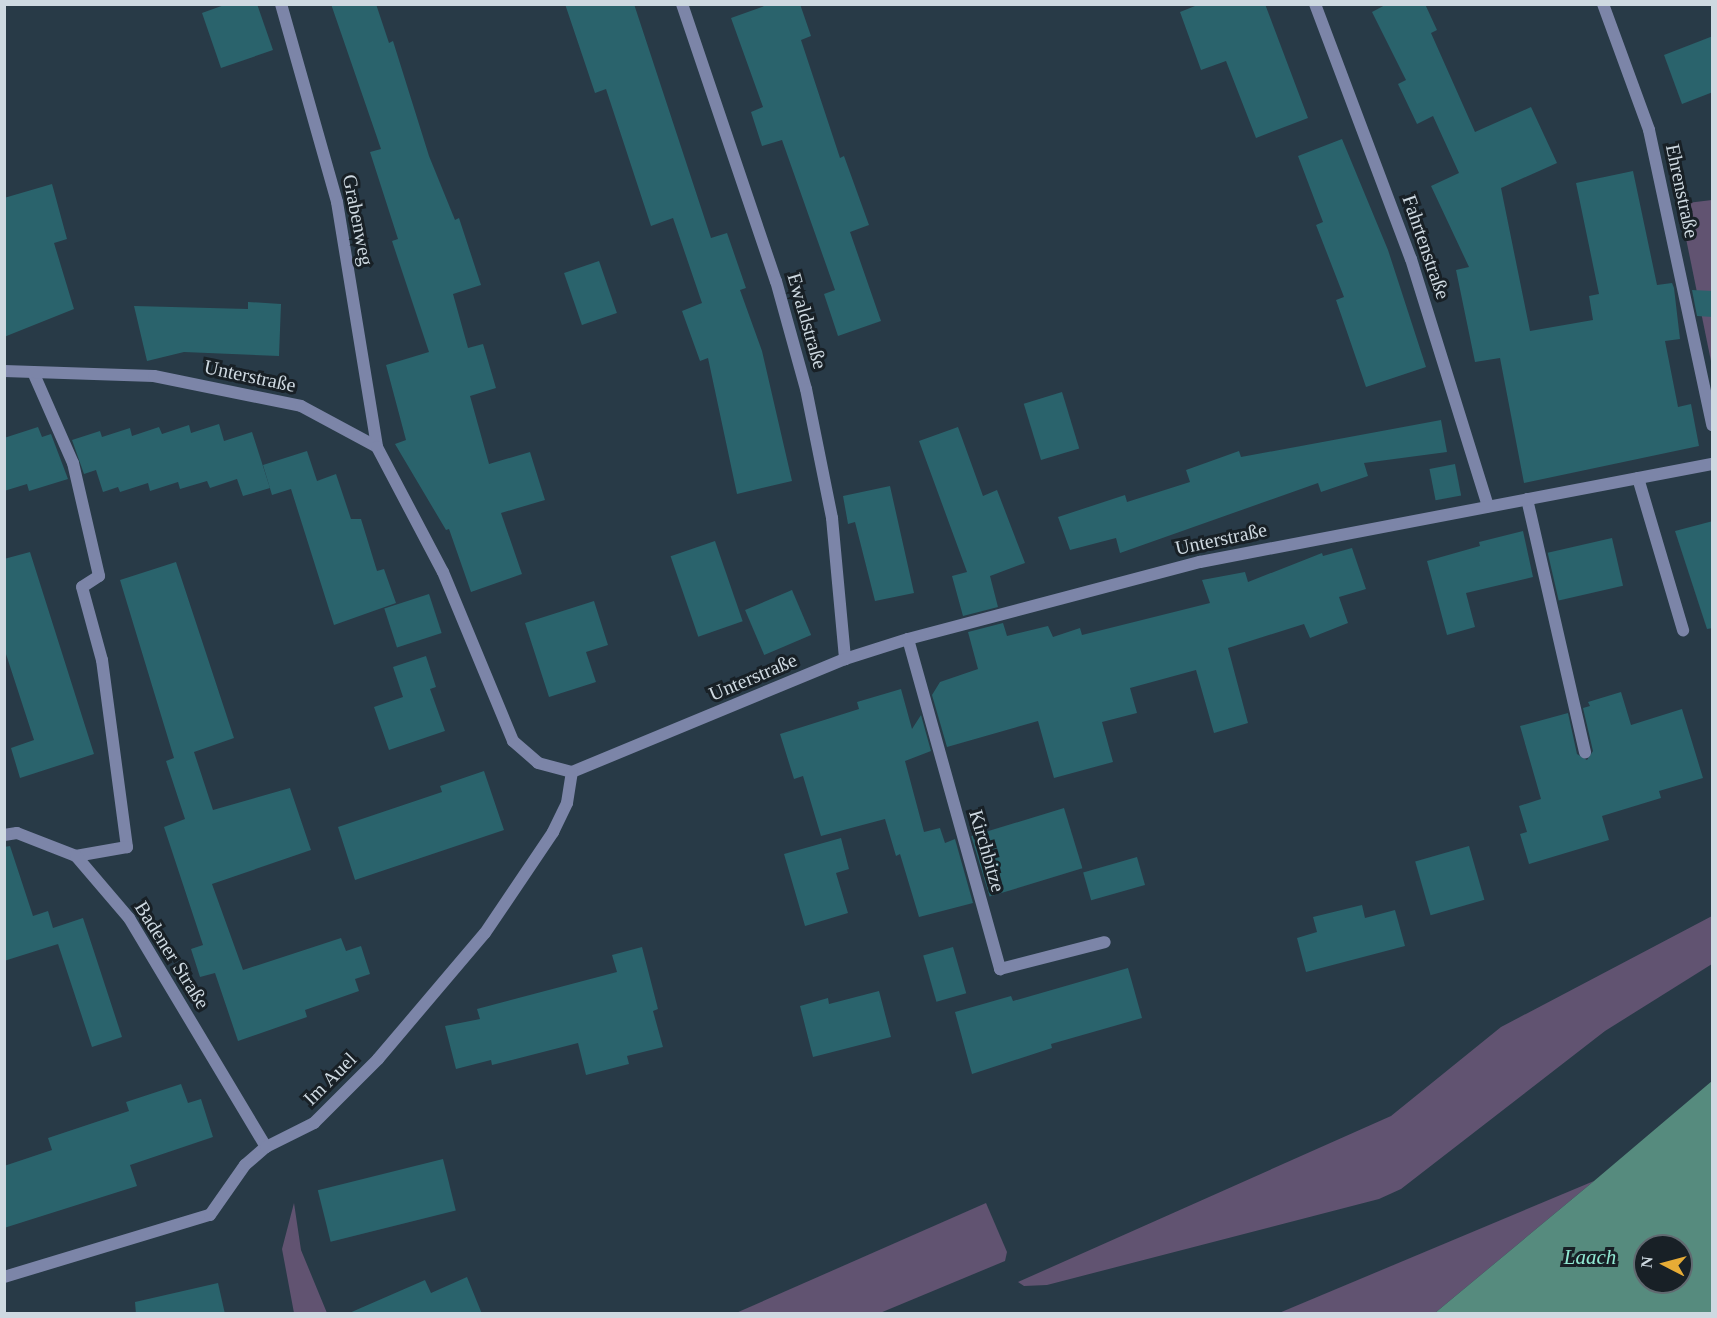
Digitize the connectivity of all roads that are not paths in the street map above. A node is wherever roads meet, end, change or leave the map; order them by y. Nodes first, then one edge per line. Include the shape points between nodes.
1 (281, 4) edge
2 (682, 4) edge
3 (1315, 4) edge
4 (1603, 4) edge
5 (4, 371) edge
6 (33, 372) junction
7 (1713, 425) edge
8 (377, 447) junction
9 (1713, 464) edge
10 (1638, 478) junction
11 (1527, 499) junction
12 (1488, 506) junction
13 (1683, 630) dead end
14 (908, 639) junction
15 (845, 659) junction
16 (1585, 752) dead end
17 (572, 772) junction
18 (4, 835) edge
19 (76, 856) junction
20 (1105, 942) dead end
21 (266, 1147) junction
22 (4, 1277) edge

1 - 8 street, Grabenweg via 337,202
2 - 15 street, Ewaldstraße via 776,281 806,389 832,518
3 - 12 street, Fahrtenstraße via 1411,259
4 - 7 street, Ehrenstraße via 1649,130
5 - 6 street, Unterstraße
6 - 8 street, Unterstraße via 154,376 301,406
6 - 19 street via 73,464 99,576 82,587 102,660 127,847
8 - 17 street via 443,572 513,741 538,763
9 - 10 street, Unterstraße
10 - 11 street, Unterstraße
10 - 13 street
11 - 12 street, Unterstraße
11 - 16 street
12 - 14 street, Unterstraße via 1200,562
14 - 15 street, Unterstraße
14 - 20 street, Kirchbitze via 1000,969
15 - 17 street, Unterstraße
17 - 21 street, Im Auel via 567,803 553,832 485,933 378,1059 314,1123
18 - 19 street, Badener Straße via 17,833
19 - 21 street, Badener Straße via 129,918
21 - 22 street, Im Auel via 245,1165 210,1215

